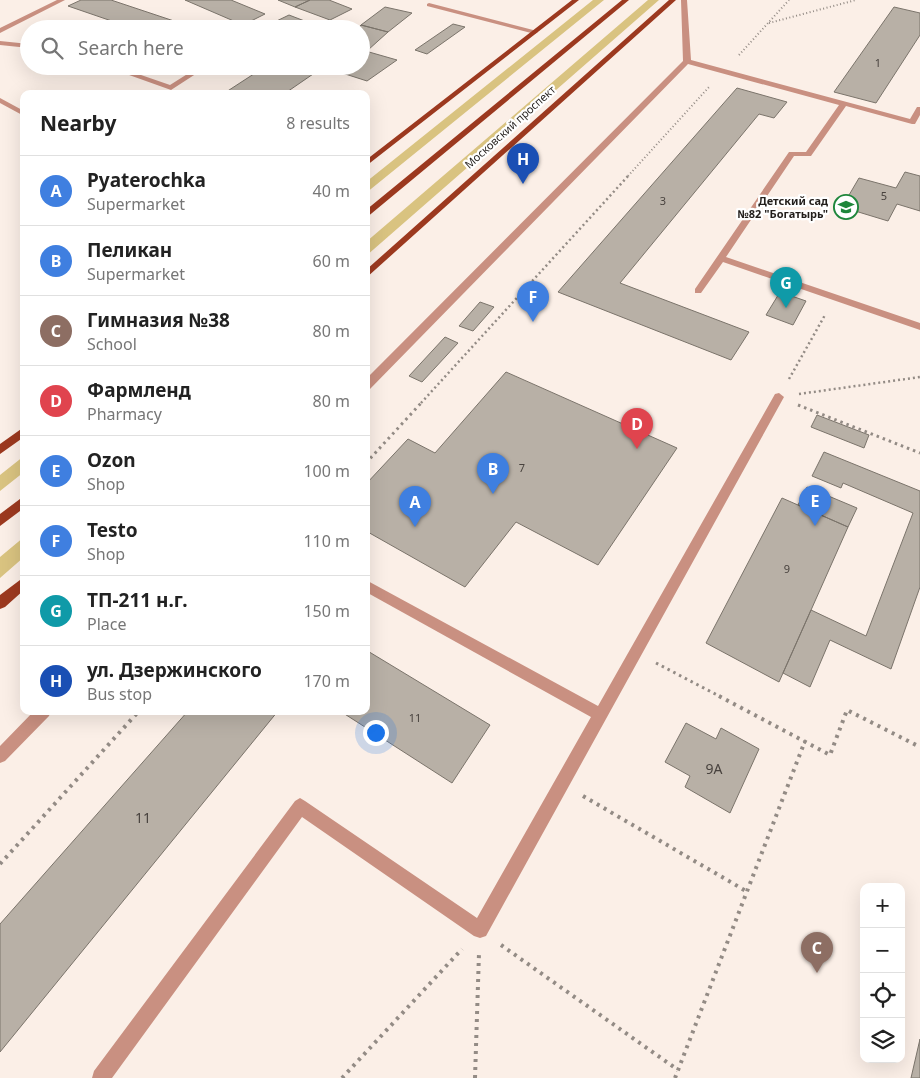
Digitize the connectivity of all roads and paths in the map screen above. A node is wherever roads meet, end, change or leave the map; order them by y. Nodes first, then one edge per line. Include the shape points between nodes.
1 (59, 0) edge
2 (576, 0) edge
3 (626, 0) edge
4 (673, 0) edge
5 (684, 0) edge
6 (789, 0) edge
7 (856, 0) edge
8 (429, 5) dead end
9 (22, 20) edge
10 (20, 21) edge
11 (768, 24) junction
12 (0, 31) edge
13 (535, 32) junction
14 (0, 43) edge
15 (20, 45) edge
16 (687, 61) junction
17 (724, 71) junction
18 (133, 75) edge
19 (191, 75) edge
20 (171, 88) junction
21 (173, 90) edge
22 (0, 100) edge
23 (844, 103) junction
24 (920, 108) edge
25 (20, 112) edge
26 (370, 161) edge
27 (370, 212) edge
28 (721, 258) junction
29 (370, 271) edge
30 (698, 291) dead end
31 (835, 298) junction
32 (920, 327) edge
33 (920, 377) edge
34 (370, 382) edge
35 (779, 397) junction
36 (20, 434) edge
37 (0, 450) edge
38 (920, 453) edge
39 (370, 459) edge
40 (20, 504) edge
41 (0, 521) edge
42 (20, 586) edge
43 (370, 587) edge
44 (0, 603) edge
45 (636, 652) junction
46 (40, 715) edge
47 (135, 715) edge
48 (601, 715) junction
49 (805, 741) junction
50 (920, 747) edge
51 (0, 756) edge
52 (562, 783) junction
53 (0, 864) edge
54 (746, 891) junction
55 (480, 930) junction
56 (678, 1070) junction
57 (101, 1078) edge
58 (342, 1078) edge
59 (476, 1078) edge
60 (674, 1078) edge

1 - 9 street via 62,0
2 - 13 main road
3 - 27 main road, Московский проспект
4 - 29 main road, Московский проспект
5 - 16 street
6 - 11 path
7 - 11 path
8 - 13 street
10 - 12 street
11 - 17 path
13 - 26 main road
14 - 15 street
16 - 17 street
16 - 34 street
17 - 23 street
17 - 39 path
18 - 20 street
19 - 20 street
20 - 21 street
22 - 25 street
23 - 24 street via 912,122
23 - 28 street via 808,154 792,154
28 - 30 street
28 - 31 street
31 - 32 street
31 - 35 path
33 - 35 path
35 - 38 path
35 - 45 street
36 - 37 main road
40 - 41 main road
42 - 44 main road
43 - 48 street
45 - 48 street
45 - 49 path
46 - 51 street
47 - 53 path
48 - 52 street
49 - 50 path via 830,755 847,710
49 - 54 path
52 - 54 path
52 - 55 street
54 - 56 path
55 - 56 path
55 - 57 street via 300,806
55 - 58 path
55 - 59 path
56 - 60 path

